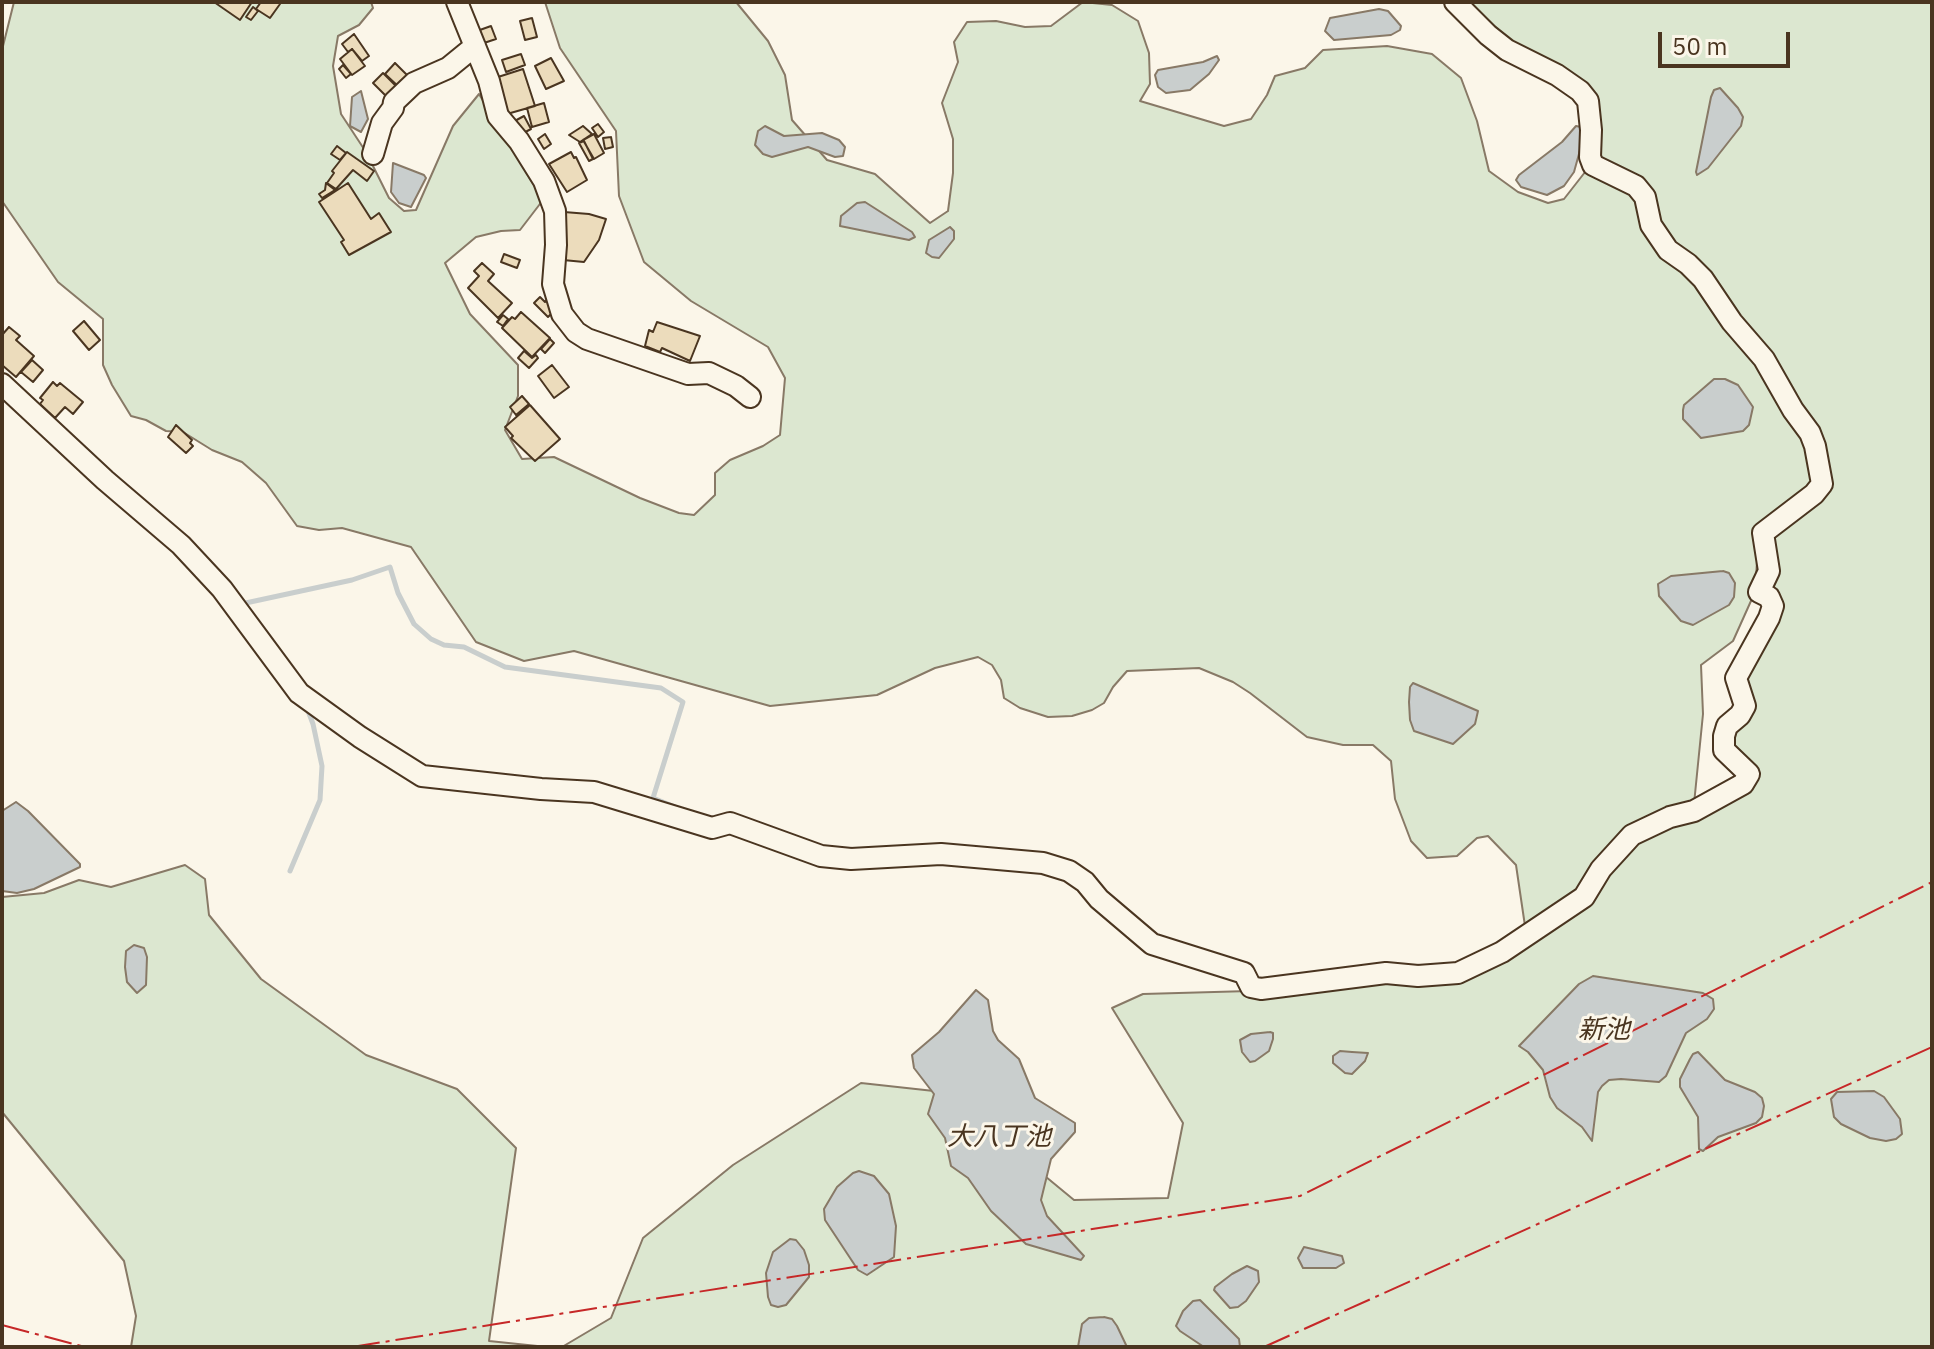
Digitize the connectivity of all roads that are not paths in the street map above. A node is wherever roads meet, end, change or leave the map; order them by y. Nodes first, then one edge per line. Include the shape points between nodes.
1 (457, 2) edge
2 (1455, 2) edge
3 (475, 46) junction
4 (373, 154) dead end
5 (2, 384) edge
6 (750, 397) dead end

1 - 3 street
2 - 5 street via 1507,50 1557,75 1588,101 1593,165 1636,186 1645,197 1651,225 1668,250 1703,279 1764,359 1810,433 1822,484 1763,533 1769,571 1759,592 1773,606 1736,678 1745,706 1724,736 1724,750 1749,774 1743,784 1694,811 1632,835 1584,897 1502,952 1458,973 1386,973 1261,989 1251,987 1244,973 1152,944 1085,882 1043,863 941,854 821,856 730,823 712,828 594,792 422,776 299,693 222,589 181,545
3 - 4 street via 448,68 414,83 394,102
3 - 6 street via 498,116 536,167 555,211 553,284 562,314 576,332 688,374 709,373

